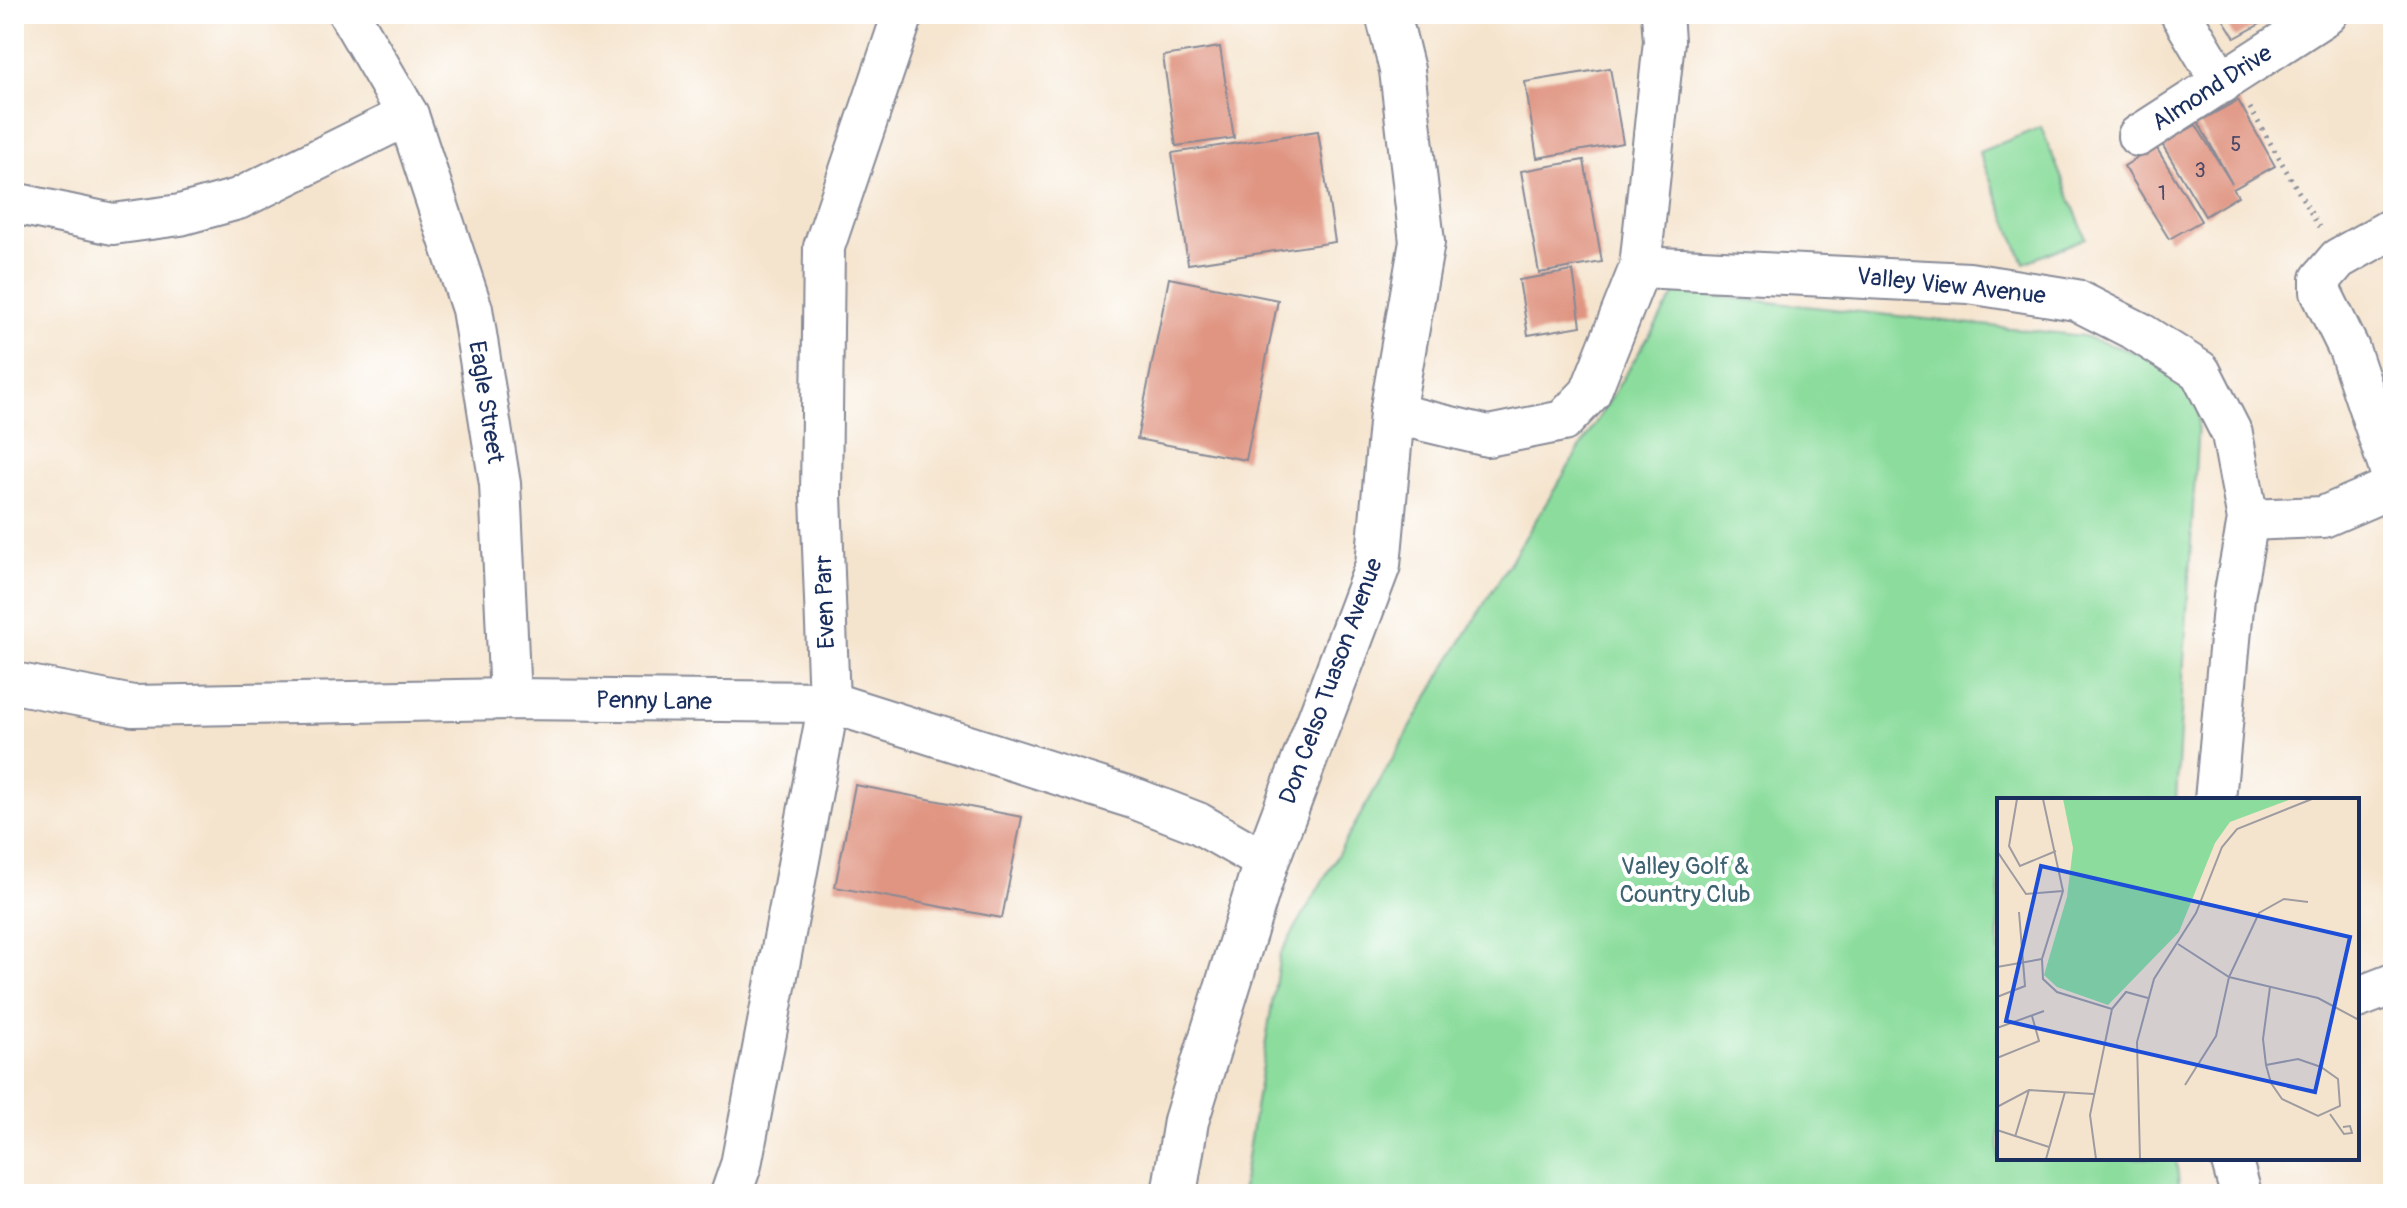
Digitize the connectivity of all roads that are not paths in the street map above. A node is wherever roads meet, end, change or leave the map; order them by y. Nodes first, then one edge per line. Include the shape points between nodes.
1 (349, 14) edge
2 (903, 14) edge
3 (1388, 14) edge
4 (1662, 14) edge
5 (2181, 14) edge
6 (2327, 14) edge
7 (2226, 79) junction
8 (408, 115) junction
9 (2138, 136) dead end
10 (14, 203) edge
11 (2393, 228) edge
12 (1640, 267) junction
13 (1392, 413) junction
14 (2393, 479) edge
15 (2393, 487) edge
16 (2248, 520) junction
17 (14, 683) edge
18 (510, 699) junction
19 (829, 702) junction
20 (2215, 798) edge
21 (1266, 862) junction
22 (2393, 984) edge
23 (2359, 997) edge
24 (2232, 1160) edge
25 (731, 1194) edge
26 (1174, 1194) edge
27 (2241, 1194) edge

1 - 8 street, Eagle Street
2 - 19 street, Even Parr via 824,247 821,496
3 - 13 street, Don Celso Tuason Avenue via 1402,70 1422,242
4 - 12 street via 1664,41
5 - 7 street
6 - 7 street, Almond Drive
7 - 9 street, Almond Drive
8 - 10 street via 238,199 180,215 113,224
8 - 18 street, Eagle Street via 472,309 500,484
11 - 14 street via 2330,269 2321,292 2349,349
12 - 13 street via 1590,393 1563,421 1488,436
12 - 16 street, Valley View Avenue via 1969,283 2076,300 2200,371 2232,434
13 - 21 street, Don Celso Tuason Avenue via 1378,565
15 - 16 street via 2323,517
16 - 20 street, Valley View Avenue via 2234,597
17 - 18 street, Penny Lane via 133,706
18 - 19 street, Penny Lane
19 - 21 street, Penny Lane via 1136,799 1198,823
19 - 25 street, Even Parr via 741,1165
21 - 26 street, Don Celso Tuason Avenue via 1186,1121
22 - 23 street
24 - 27 street

